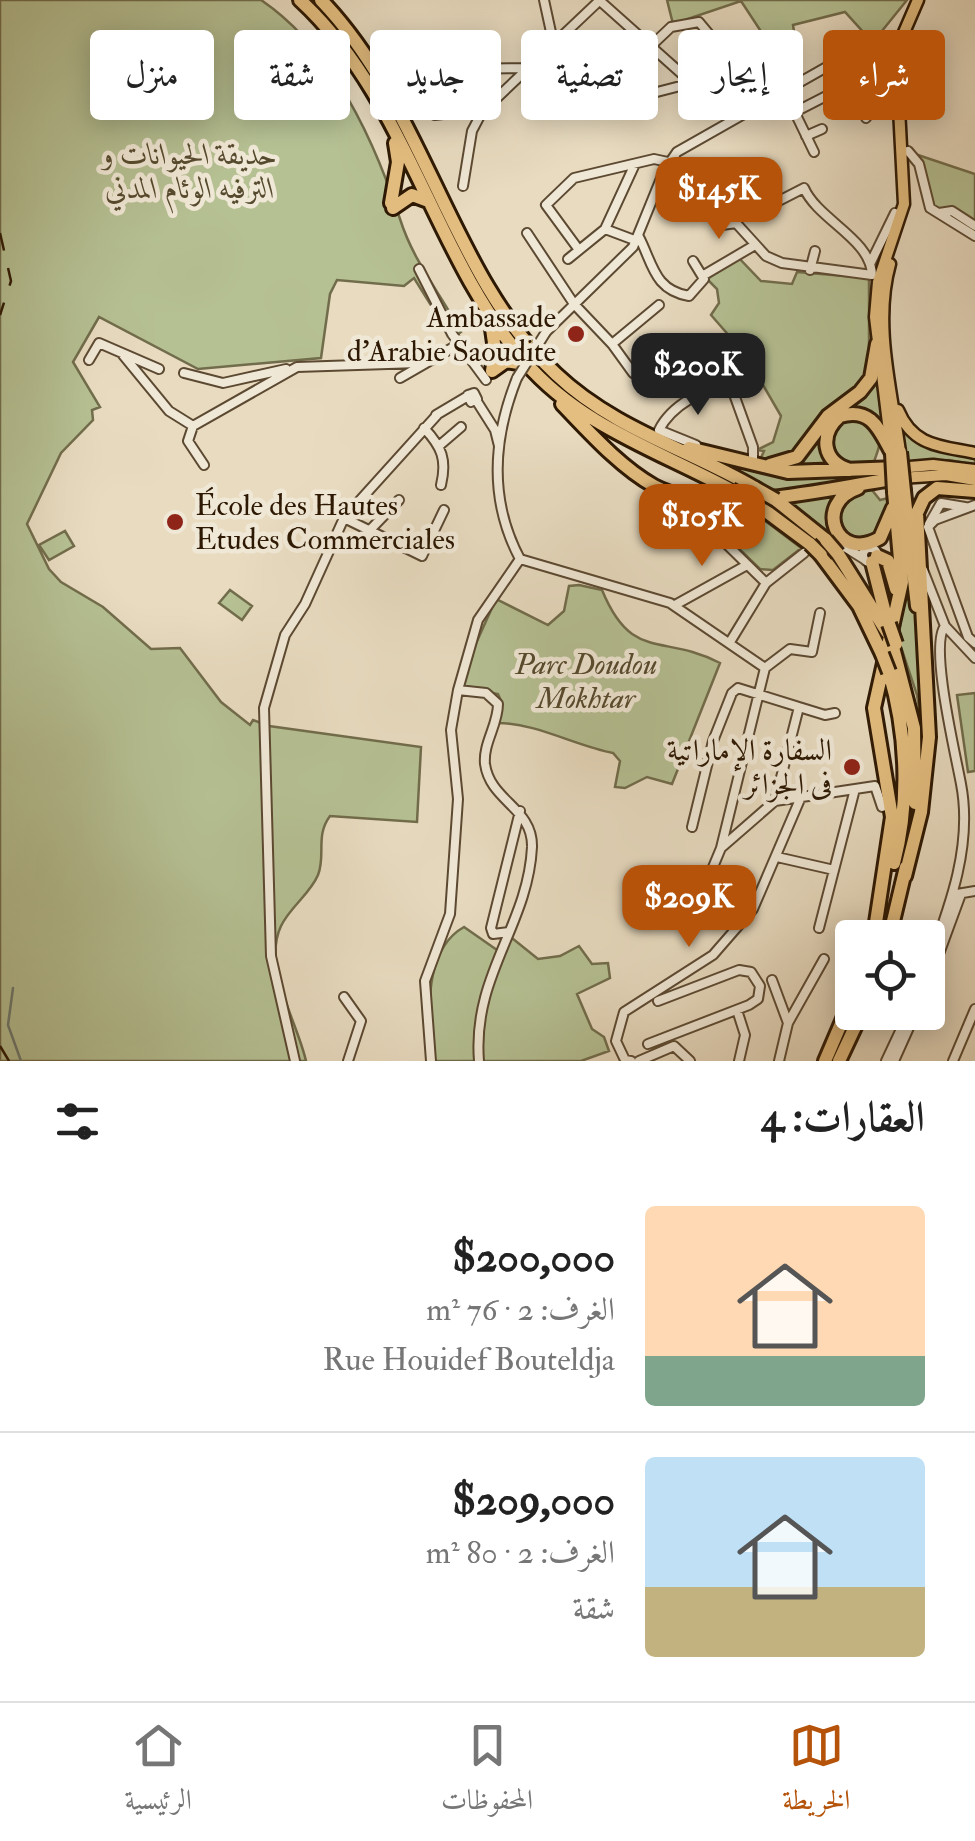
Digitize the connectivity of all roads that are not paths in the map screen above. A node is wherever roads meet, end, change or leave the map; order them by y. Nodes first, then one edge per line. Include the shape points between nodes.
1 (300, 0) edge
2 (322, 0) edge
3 (544, 0) edge
4 (599, 0) edge
5 (921, 0) edge
6 (551, 30) edge
7 (570, 30) edge
8 (633, 30) edge
9 (706, 30) edge
10 (908, 30) edge
11 (658, 39) edge
12 (658, 52) edge
13 (678, 70) edge
14 (521, 75) edge
15 (370, 83) edge
16 (501, 94) edge
17 (385, 120) edge
18 (390, 120) edge
19 (478, 120) edge
20 (729, 120) edge
21 (799, 120) edge
22 (901, 120) edge
23 (907, 120) edge
24 (822, 129) dead end
25 (806, 136) junction
26 (908, 151) junction
27 (814, 152) dead end
28 (668, 162) junction
29 (634, 164) junction
30 (462, 186) dead end
31 (765, 208) dead end
32 (895, 213) dead end
33 (938, 213) junction
34 (440, 220) junction
35 (722, 224) dead end
36 (975, 226) edge
37 (604, 228) junction
38 (527, 233) dead end
39 (975, 236) edge
40 (638, 239) junction
41 (755, 245) junction
42 (579, 250) junction
43 (815, 252) dead end
44 (568, 259) dead end
45 (693, 261) dead end
46 (871, 262) junction
47 (420, 270) dead end
48 (810, 270) junction
49 (877, 273) junction
50 (704, 275) junction
51 (480, 296) junction
52 (574, 304) junction
53 (659, 305) dead end
54 (704, 343) dead end
55 (459, 344) junction
56 (612, 344) junction
57 (881, 344) junction
58 (123, 355) junction
59 (434, 358) junction
60 (88, 360) dead end
61 (527, 365) junction
62 (297, 367) junction
63 (159, 369) dead end
64 (184, 372) dead end
65 (400, 378) dead end
66 (487, 379) junction
67 (471, 398) junction
68 (592, 404) junction
69 (508, 407) junction
70 (194, 426) junction
71 (422, 427) junction
72 (461, 427) dead end
73 (495, 430) junction
74 (440, 445) junction
75 (500, 450) junction
76 (896, 452) junction
77 (975, 453) edge
78 (720, 458) junction
79 (754, 462) junction
80 (204, 465) dead end
81 (975, 470) edge
82 (975, 480) edge
83 (899, 482) junction
84 (441, 486) dead end
85 (975, 491) edge
86 (678, 495) junction
87 (755, 496) junction
88 (398, 500) dead end
89 (968, 507) edge
90 (444, 510) dead end
91 (344, 518) junction
92 (369, 530) junction
93 (700, 537) dead end
94 (724, 542) junction
95 (807, 548) junction
96 (934, 550) junction
97 (866, 553) junction
98 (520, 559) junction
99 (747, 564) junction
100 (923, 567) junction
101 (766, 583) junction
102 (675, 606) junction
103 (820, 613) dead end
104 (891, 624) junction
105 (946, 626) junction
106 (730, 642) junction
107 (975, 643) edge
108 (891, 650) junction
109 (975, 658) edge
110 (765, 668) junction
111 (458, 690) junction
112 (761, 695) junction
113 (928, 702) junction
114 (799, 707) junction
115 (836, 713) dead end
116 (854, 790) junction
117 (801, 797) junction
118 (775, 801) junction
119 (882, 808) dead end
120 (520, 811) junction
121 (692, 827) dead end
122 (721, 848) junction
123 (777, 857) junction
124 (834, 870) junction
125 (905, 876) junction
126 (975, 891) edge
127 (957, 894) junction
128 (701, 900) junction
129 (684, 908) dead end
130 (750, 912) junction
131 (876, 920) edge
132 (878, 920) edge
133 (894, 920) edge
134 (945, 923) edge
135 (819, 928) dead end
136 (945, 931) edge
137 (509, 932) junction
138 (824, 959) dead end
139 (772, 980) dead end
140 (344, 997) dead end
141 (658, 1002) dead end
142 (975, 1009) edge
143 (737, 1010) junction
144 (788, 1022) junction
145 (686, 1029) junction
146 (838, 1030) edge
147 (854, 1030) edge
148 (903, 1030) edge
149 (906, 1030) edge
150 (648, 1044) dead end
151 (676, 1046) junction
152 (295, 1061) edge
153 (348, 1061) edge
154 (430, 1061) edge
155 (479, 1061) edge
156 (631, 1061) edge
157 (640, 1061) edge
158 (690, 1061) edge
159 (739, 1061) edge
160 (779, 1061) edge
161 (825, 1061) edge
162 (840, 1061) edge
163 (886, 1061) edge
164 (894, 1061) edge
165 (953, 1061) edge

1 - 15 highway
2 - 68 highway via 386,82 513,322 549,368
3 - 6 street
4 - 7 street
4 - 8 street
5 - 10 main road
9 - 11 street via 699,22 671,27
12 - 13 street
14 - 16 street
17 - 34 highway via 398,157 392,206 417,195
18 - 34 highway
19 - 30 street
20 - 28 street
21 - 25 street
22 - 49 main road via 904,204
23 - 26 main road
24 - 25 street
25 - 27 street
26 - 33 street via 926,200
26 - 57 main road via 911,199 886,283
28 - 29 street
28 - 40 street
29 - 37 street
29 - 42 street via 574,178 548,202
31 - 46 street via 804,188 817,211
32 - 46 street
33 - 36 street via 952,211
33 - 39 street
34 - 51 highway
35 - 41 street via 736,223
37 - 40 street
37 - 42 street
38 - 52 street
40 - 50 street via 652,272 674,293 688,296
40 - 52 street
41 - 48 street via 772,260
41 - 50 street
42 - 44 street
43 - 48 street
45 - 50 street
46 - 49 street
47 - 55 street
48 - 49 street
49 - 57 main road
51 - 61 highway
51 - 66 highway via 494,334
52 - 56 street
52 - 69 street, bridge via 546,332 517,378
53 - 56 street
54 - 56 street via 635,373
55 - 59 street
55 - 66 street
57 - 76 main road
57 - 77 main road via 908,428 933,446
57 - 79 highway via 871,378 828,416 805,450 786,462
58 - 60 street via 99,344
58 - 63 street
58 - 70 street via 169,411
59 - 62 street
59 - 65 street
61 - 66 highway via 510,360
61 - 86 highway via 633,471
61 - 87 highway, bridge via 602,426
62 - 64 street via 224,383
62 - 70 street
66 - 67 street
67 - 71 street
67 - 73 street
68 - 78 highway
68 - 87 highway
69 - 73 street
69 - 75 street
70 - 80 street via 188,441
71 - 74 street
71 - 91 street
72 - 74 street
73 - 75 street
74 - 84 street via 446,465
75 - 98 street via 496,498
76 - 83 highway, bridge
76 - 83 highway via 863,414 840,416 826,436 828,454 842,468
78 - 79 highway
78 - 83 highway
79 - 79 street via 718,452 659,430 673,408 732,386
81 - 83 main road via 933,465
82 - 83 main road via 946,475
83 - 86 highway via 738,500
83 - 97 highway via 886,530
83 - 97 highway via 854,489 840,498 834,526
83 - 104 highway via 902,573
83 - 113 highway
85 - 100 highway via 943,486 922,501 916,522
86 - 94 street via 696,504
87 - 95 highway
87 - 104 highway, bridge via 776,500 826,540
88 - 92 street
89 - 96 street via 929,524
90 - 92 street via 422,556
91 - 92 street
91 - 152 street via 285,635 264,708 271,956
93 - 94 street
94 - 99 street
95 - 101 street
95 - 108 highway, bridge via 821,555
96 - 100 street
96 - 107 street
97 - 104 highway
98 - 102 street
98 - 111 street via 478,620
99 - 101 street
99 - 102 street
100 - 105 street
100 - 113 highway
101 - 106 street
102 - 106 street
103 - 110 street via 812,652 790,649
104 - 108 highway, bridge
104 - 131 highway via 874,700 892,810
105 - 109 street
105 - 127 street via 940,639 947,725 965,808
106 - 110 street
108 - 125 highway via 914,728 916,790
108 - 132 highway, bridge via 904,799
110 - 112 street
111 - 120 street via 486,693 498,704 486,768 500,797
111 - 154 street via 451,730 458,799 449,922 425,981
112 - 114 street
112 - 121 street via 738,688 732,693
112 - 122 street
113 - 125 highway via 926,784
114 - 115 street
114 - 118 street
116 - 117 street
116 - 119 street via 878,787
116 - 124 street
117 - 118 street
117 - 123 street
118 - 122 street
120 - 137 street via 532,848
120 - 137 street via 491,928 493,934
122 - 128 street
123 - 124 street
123 - 130 street
124 - 135 street
125 - 133 highway
126 - 127 street
127 - 134 street
127 - 136 street
128 - 129 street via 694,912
128 - 130 street
130 - 156 street via 713,955 624,1012 616,1040
137 - 155 street via 481,1001
138 - 144 street
139 - 144 street
140 - 153 street via 361,1021
141 - 143 street via 746,970 760,994
142 - 165 street
143 - 145 street
143 - 159 street via 745,1034
144 - 160 street
145 - 150 street
145 - 151 street
146 - 161 highway
147 - 162 highway
148 - 163 street
149 - 164 street
151 - 157 street
151 - 158 street

